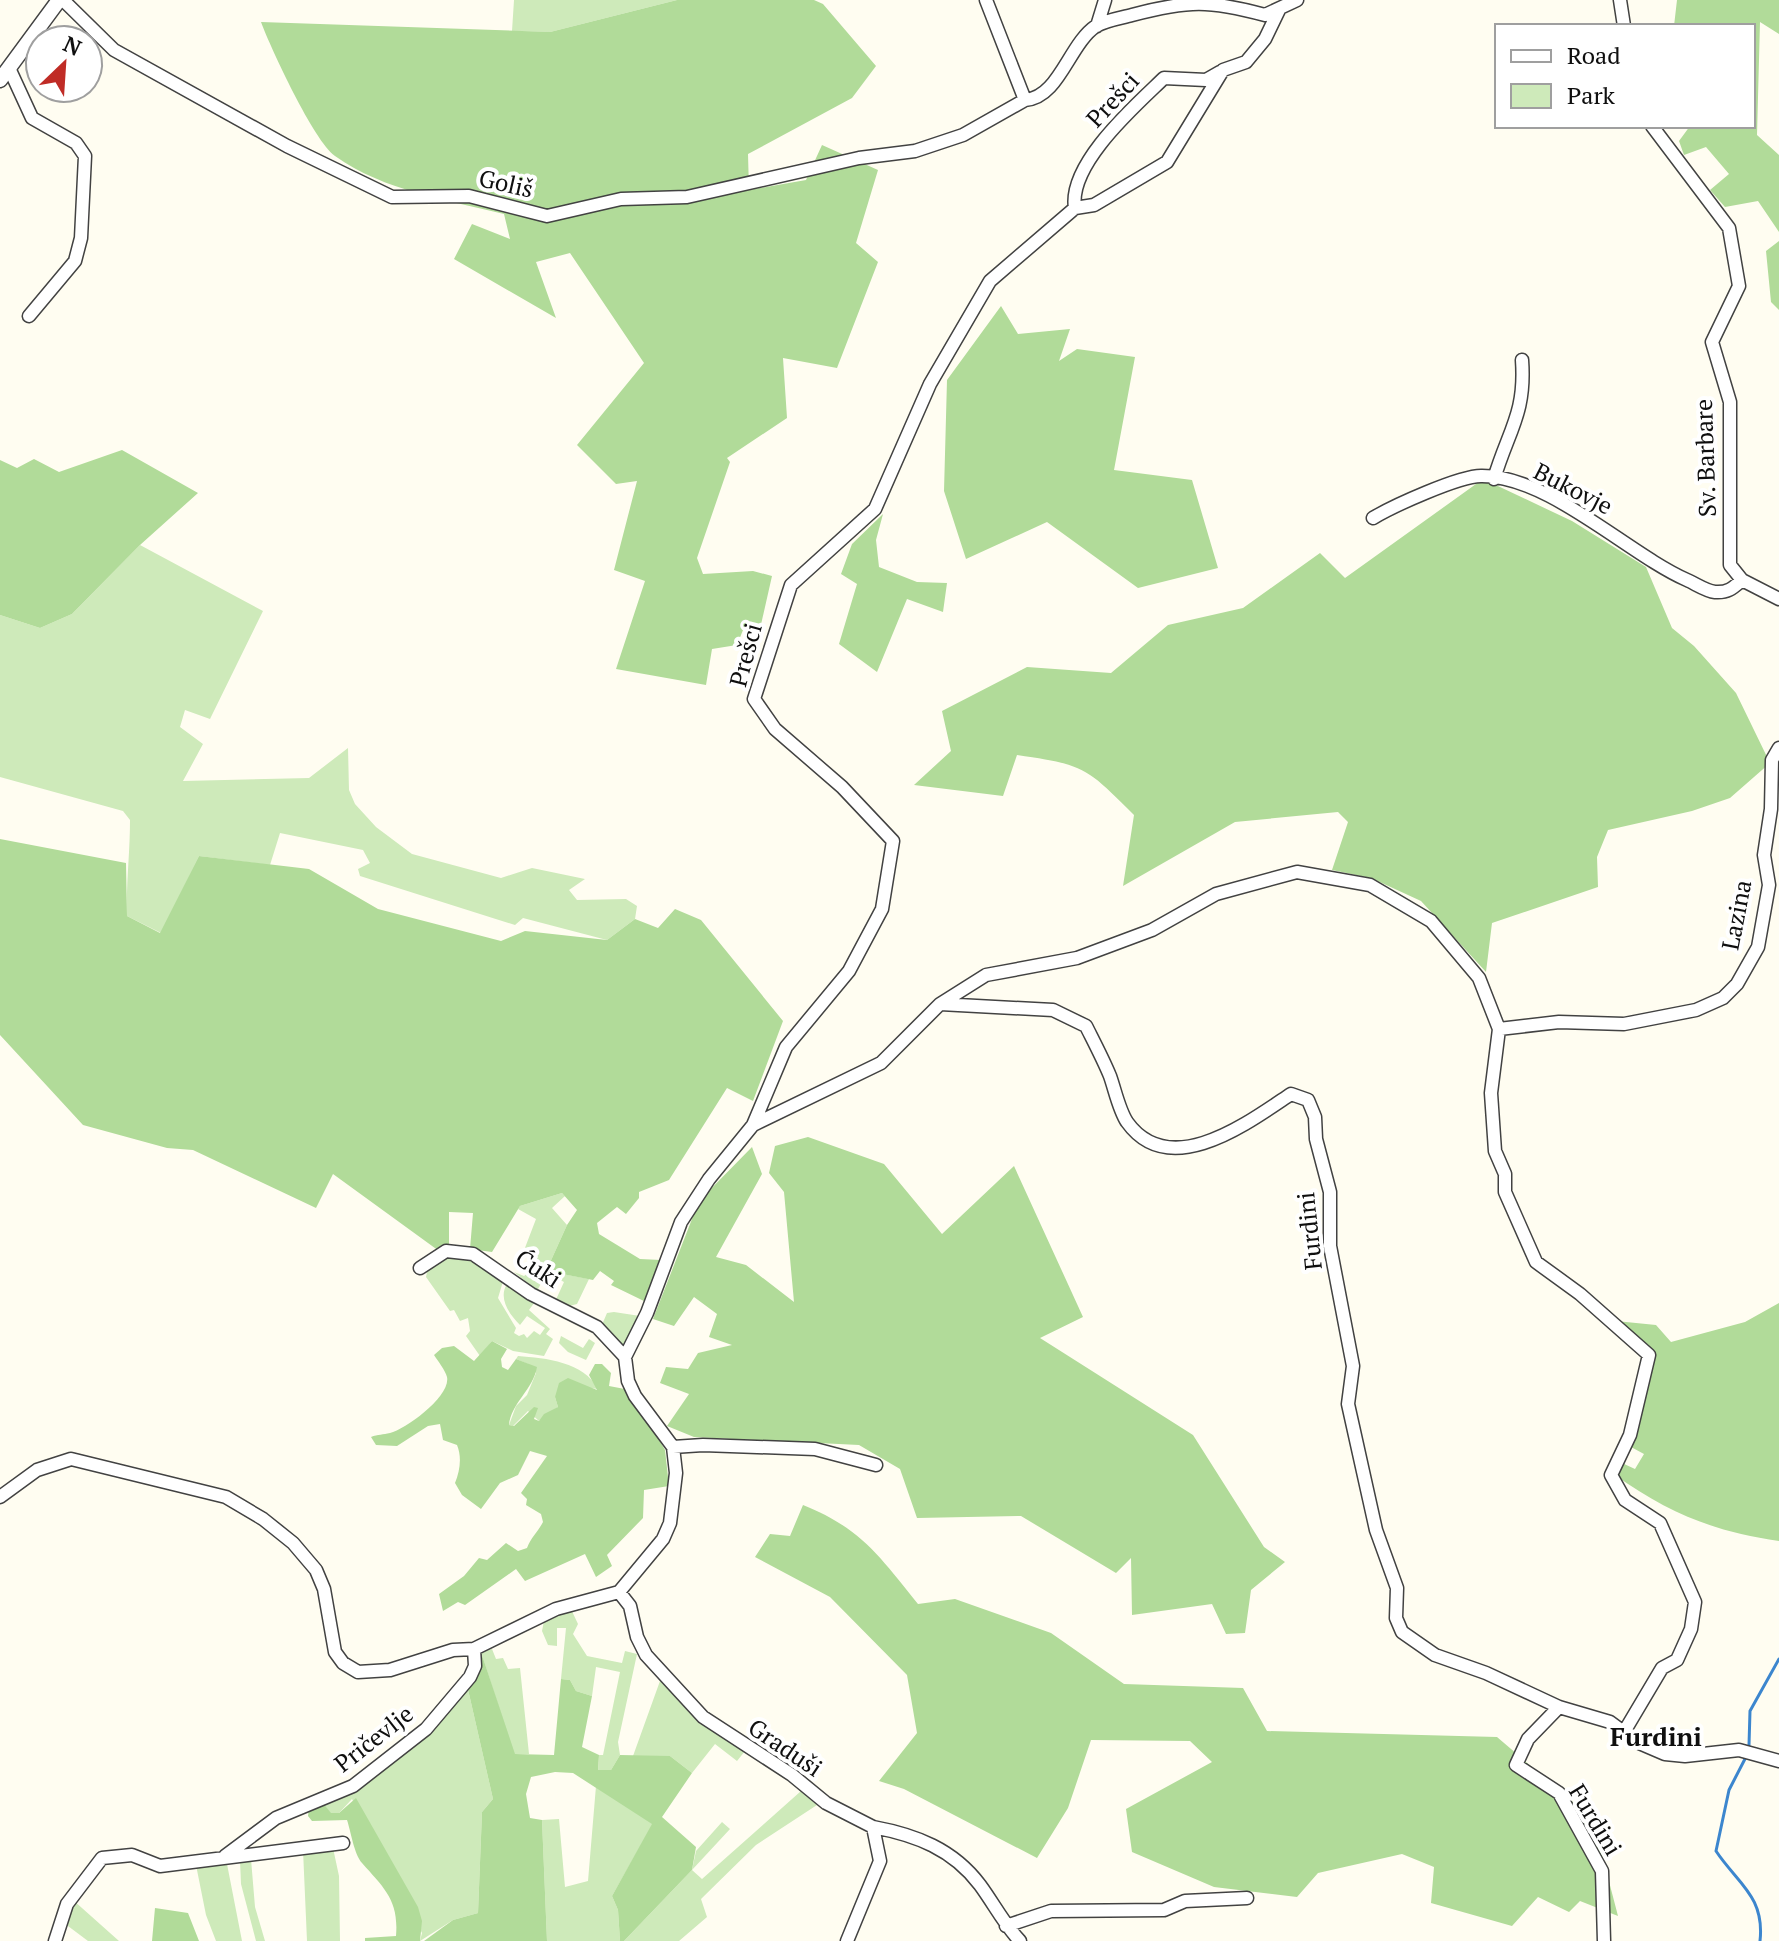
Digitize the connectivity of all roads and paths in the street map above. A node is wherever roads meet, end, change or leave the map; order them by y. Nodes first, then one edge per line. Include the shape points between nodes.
1 (61, 0) edge
2 (986, 0) edge
3 (1105, 0) edge
4 (1297, 0) edge
5 (1620, 0) edge
6 (1279, 10) junction
7 (1624, 24) edge
8 (1097, 26) junction
9 (1223, 70) junction
10 (4, 74) edge
11 (1025, 100) junction
12 (1654, 128) edge
13 (1075, 208) junction
14 (29, 316) dead end
15 (1522, 360) dead end
16 (1494, 479) junction
17 (1373, 518) dead end
18 (1742, 580) junction
19 (1779, 599) edge
20 (1779, 748) edge
21 (940, 1004) junction
22 (1499, 1029) junction
23 (753, 1125) junction
24 (420, 1268) dead end
25 (625, 1357) junction
26 (673, 1447) junction
27 (876, 1465) dead end
28 (0, 1497) edge
29 (619, 1592) junction
30 (474, 1649) junction
31 (1559, 1707) junction
32 (1624, 1732) junction
33 (1779, 1761) edge
34 (873, 1827) junction
35 (343, 1843) dead end
36 (225, 1856) junction
37 (1247, 1898) dead end
38 (1006, 1926) junction
39 (55, 1941) edge
40 (847, 1941) edge
41 (1020, 1941) edge
42 (1604, 1941) edge

1 - 10 street
1 - 11 street, Goliš via 114,50 392,197 469,196 547,216 621,199 687,197 859,158 927,149
2 - 11 street
3 - 8 street
4 - 6 street
5 - 7 street
6 - 8 street via 1265,15 1217,2 1180,1
6 - 9 street, Prešci via 1246,62
8 - 11 street via 1048,88 1036,99
9 - 13 street, Prešci via 1167,162 1094,205
9 - 13 street, Prešci via 1206,80 1164,78 1107,136 1085,170
10 - 14 street via 32,118 76,143 85,156 75,261
12 - 18 street, Sv. Barbare via 1729,228 1739,286 1712,342 1730,402 1730,565
13 - 23 street, Prešci via 990,281 930,384 875,509 791,585 780,614 754,699 775,729 842,787 893,841 882,909 849,971 786,1047
15 - 16 street via 1525,391
16 - 17 street, Bukovje via 1480,476 1395,505
16 - 18 street, Bukovje via 1562,504 1660,568 1713,592 1730,591
18 - 19 street
20 - 22 street, Lazina via 1772,760 1764,855 1769,885 1758,947 1737,984 1723,998 1681,1013 1624,1024 1559,1022
21 - 22 street via 986,975 1077,958 1152,930 1216,894 1297,872 1370,885 1431,921 1479,978
21 - 23 street via 881,1063
21 - 31 street, Furdini via 1053,1010 1086,1026 1127,1122 1151,1143 1194,1146 1231,1133 1291,1094 1308,1100 1330,1192 1330,1246 1353,1366 1348,1404 1376,1530 1397,1588 1396,1618 1402,1632 1435,1655
22 - 32 street via 1491,1093 1495,1151 1505,1174 1505,1192 1536,1262 1649,1355 1630,1435 1611,1475 1625,1500 1660,1523 1695,1602 1691,1629 1677,1660 1662,1668
23 - 25 street via 681,1222
24 - 25 street, Ćuki via 446,1251 473,1254 531,1294 597,1327
25 - 26 street via 635,1396
26 - 27 street via 815,1449
26 - 29 street via 676,1473 670,1523
28 - 30 street via 37,1470 71,1459 226,1497 263,1519 316,1570 335,1652 351,1669 390,1670 453,1650
29 - 30 street via 556,1609
29 - 34 street, Graduši via 630,1606 646,1655 703,1717 826,1803
30 - 36 street, Pričevlje via 470,1677 426,1729 353,1786 276,1818
31 - 32 street, Furdini via 1610,1722
31 - 42 street, Furdini via 1528,1739 1516,1765 1559,1793 1602,1871
32 - 33 street, Furdini via 1665,1754 1739,1750
34 - 38 street, Graduši via 906,1833 940,1848 978,1882
34 - 40 street via 880,1861
35 - 36 street, Pričevlje
36 - 39 street, Pričevlje via 160,1866 132,1855 102,1858 67,1904
37 - 38 street via 1185,1901 1164,1910 1051,1911
38 - 41 street, Graduši

